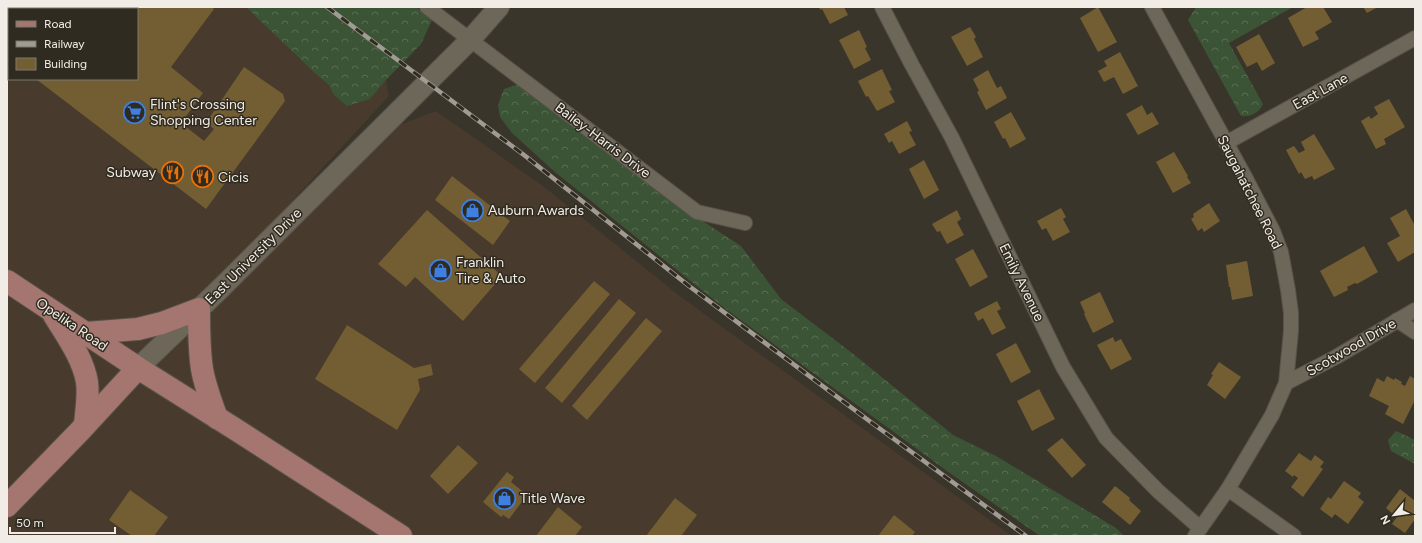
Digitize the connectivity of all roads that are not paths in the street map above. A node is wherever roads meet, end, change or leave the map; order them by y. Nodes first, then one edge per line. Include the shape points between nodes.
1 (427, 7) edge
2 (499, 7) edge
3 (882, 7) edge
4 (1152, 7) edge
5 (1415, 38) edge
6 (470, 40) junction
7 (1226, 143) junction
8 (745, 223) dead end
9 (7, 281) edge
10 (199, 309) junction
11 (51, 310) junction
12 (1415, 310) edge
13 (1397, 320) junction
14 (1415, 332) edge
15 (86, 333) junction
16 (138, 368) junction
17 (1286, 383) junction
18 (217, 418) junction
19 (85, 425) junction
20 (1228, 488) junction
21 (7, 506) edge
22 (1198, 532) edge
23 (401, 536) edge
24 (1294, 536) edge

1 - 6 street, Bailey-Harris Drive
2 - 6 main road, East University Drive
3 - 22 street, Emily Avenue via 952,138 1063,368 1106,438
4 - 7 street, Saugahatchee Road
5 - 7 street, East Lane
6 - 8 street, Bailey-Harris Drive via 697,212
6 - 10 main road, East University Drive
7 - 17 street, Saugahatchee Road via 1244,174 1281,252 1288,290 1291,331
9 - 11 main road, Opelika Road
10 - 15 main road via 138,329
10 - 16 main road, East University Drive
10 - 18 main road via 202,368
11 - 15 main road, Opelika Road
11 - 19 main road via 84,367 88,394
12 - 13 street, Scotwood Drive
13 - 14 street
13 - 17 street, Scotwood Drive via 1336,357
15 - 16 main road, Opelika Road
16 - 18 main road, Opelika Road
16 - 19 main road, East University Drive
17 - 20 street, Saugahatchee Road via 1272,415
18 - 23 main road, Opelika Road
19 - 21 main road, East University Drive
20 - 22 street, Saugahatchee Road
20 - 24 street

